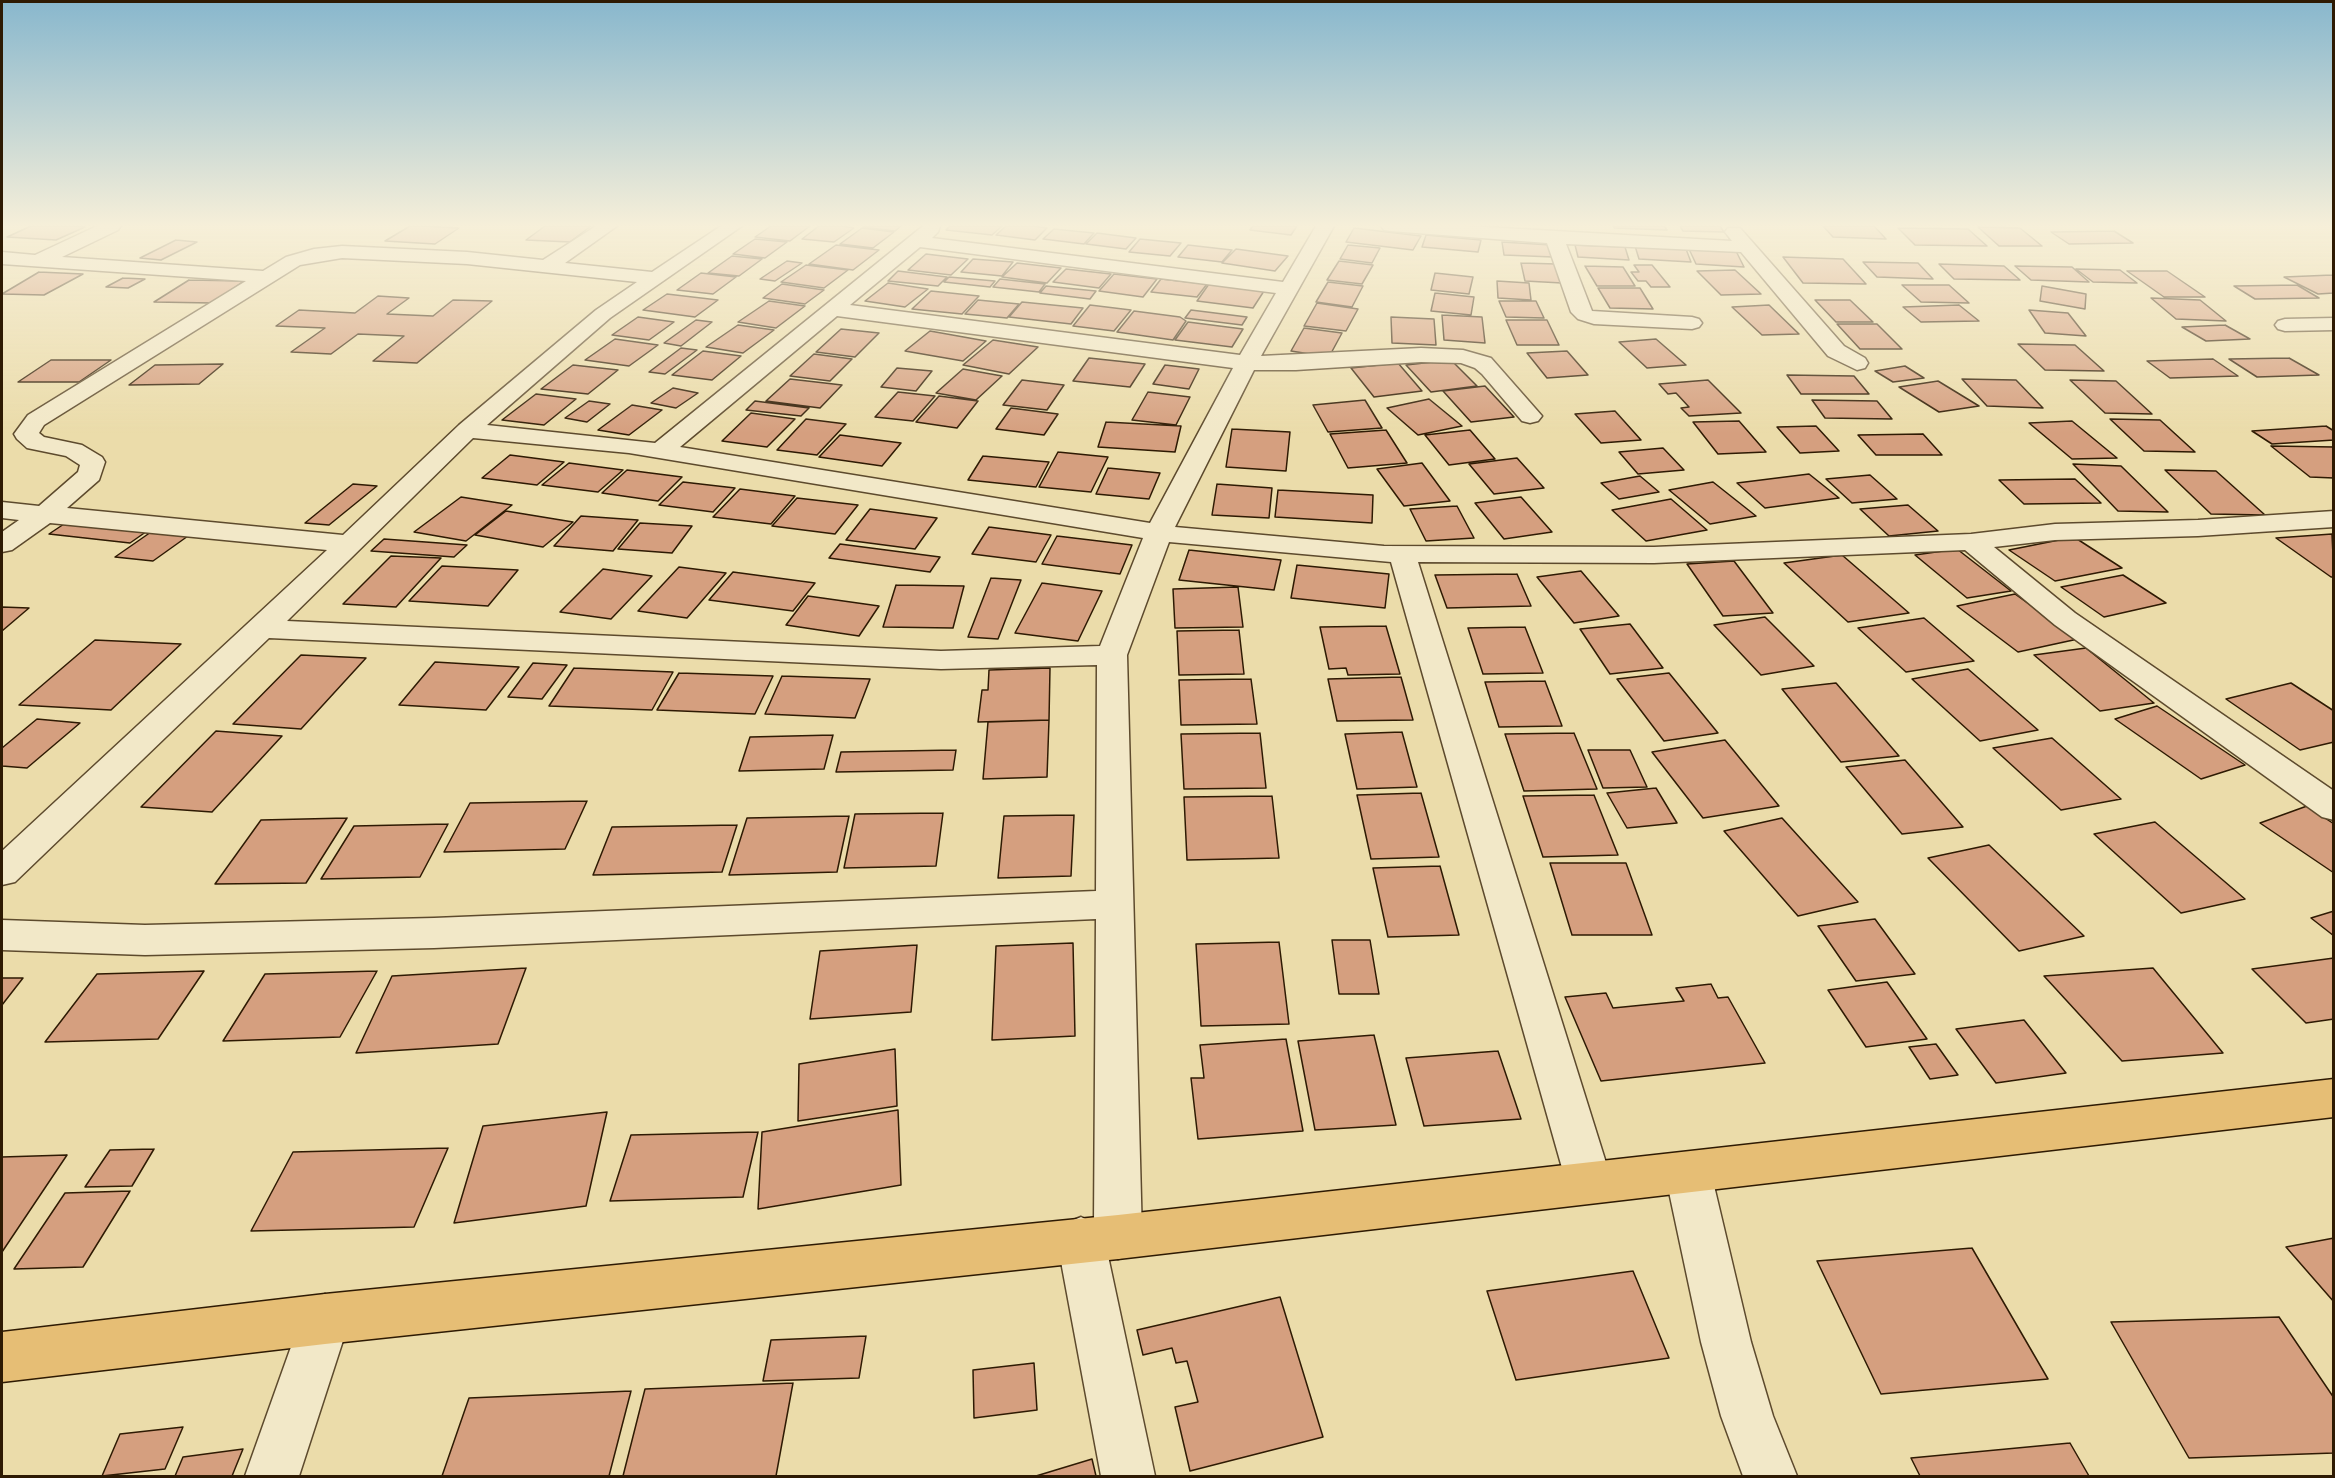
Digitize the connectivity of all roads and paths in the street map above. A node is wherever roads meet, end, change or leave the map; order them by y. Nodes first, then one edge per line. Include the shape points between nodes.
1 (238, 295) edge
2 (631, 295) edge
3 (849, 295) edge
4 (1286, 295) edge
5 (1575, 295) edge
6 (1789, 295) edge
7 (832, 309) junction
8 (1692, 323) dead end
9 (2334, 324) edge
10 (2285, 325) dead end
11 (1248, 363) junction
12 (1857, 363) dead end
13 (1530, 416) dead end
14 (467, 430) junction
15 (660, 452) junction
16 (2, 510) edge
17 (45, 514) junction
18 (2334, 519) edge
19 (1159, 532) junction
20 (1971, 542) junction
21 (2, 544) edge
22 (349, 544) junction
23 (1402, 554) junction
24 (262, 629) junction
25 (1112, 655) junction
26 (2334, 808) edge
27 (2, 872) edge
28 (1114, 904) junction
29 (2, 934) edge
30 (2334, 1098) edge
31 (1688, 1173) junction
32 (1589, 1182) junction
33 (1100, 1239) junction
34 (325, 1319) junction
35 (2, 1357) edge
36 (272, 1476) edge
37 (1128, 1476) edge
38 (1770, 1476) edge

1 - 17 street via 36,420 26,434 36,443 74,450 93,462 90,475
2 - 14 street via 603,314
3 - 7 street
4 - 11 street
5 - 8 street via 1585,315
6 - 12 street via 1836,351
7 - 11 street
7 - 15 street
9 - 10 street
11 - 13 street via 1421,355 1462,357 1490,369
11 - 19 street
14 - 15 street
14 - 22 street
15 - 19 street
16 - 17 street
17 - 21 street
17 - 22 street
18 - 20 street via 2055,532
19 - 23 street
19 - 25 street
20 - 23 street via 1654,555
20 - 26 street via 2065,619
22 - 24 street
23 - 32 street
24 - 25 street via 941,660
24 - 27 street
25 - 28 street
28 - 29 street via 434,933 145,940
28 - 33 street
30 - 31 main road
31 - 32 main road
31 - 38 street via 1726,1342 1747,1416
32 - 33 main road
33 - 34 main road
33 - 37 street
34 - 35 main road
34 - 36 street

